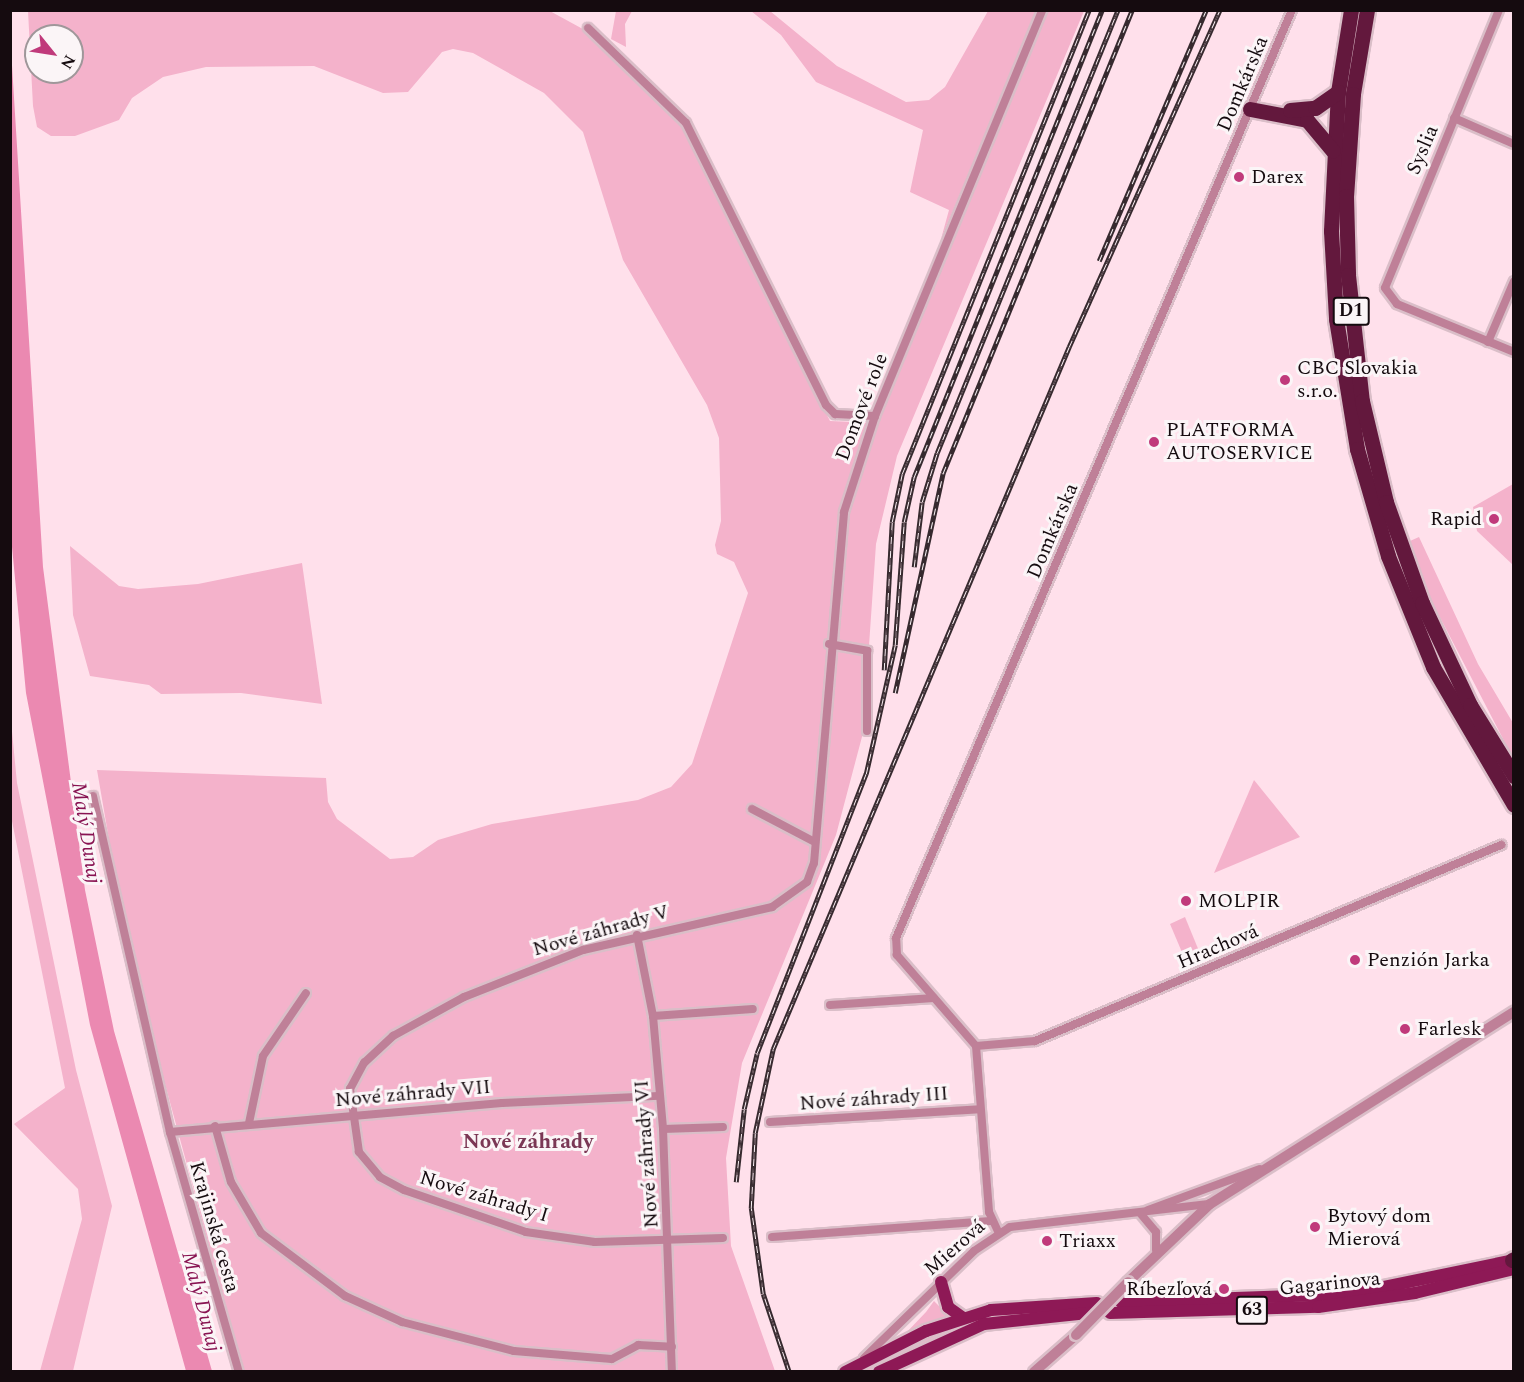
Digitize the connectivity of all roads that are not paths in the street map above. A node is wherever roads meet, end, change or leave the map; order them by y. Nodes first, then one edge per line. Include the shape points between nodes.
1 (1042, 10) edge
2 (1292, 10) edge
3 (1351, 10) edge
4 (1367, 10) edge
5 (1499, 10) edge
6 (588, 28) dead end
7 (1338, 92) junction
8 (1251, 106) junction
9 (1454, 118) junction
10 (1514, 144) edge
11 (1333, 151) junction
12 (1514, 281) edge
13 (1488, 342) junction
14 (1514, 352) edge
15 (875, 416) junction
16 (829, 644) junction
17 (867, 730) dead end
18 (1514, 776) edge
19 (93, 796) dead end
20 (1514, 805) edge
21 (752, 809) dead end
22 (813, 841) junction
23 (1501, 844) dead end
24 (638, 935) junction
25 (306, 993) dead end
26 (934, 998) junction
27 (830, 1005) dead end
28 (753, 1009) dead end
29 (1514, 1012) edge
30 (653, 1016) junction
31 (976, 1046) junction
32 (659, 1096) junction
33 (980, 1109) junction
34 (350, 1116) junction
35 (771, 1122) dead end
36 (249, 1123) junction
37 (215, 1126) junction
38 (723, 1127) dead end
39 (663, 1130) junction
40 (170, 1132) junction
41 (1261, 1168) junction
42 (1209, 1204) junction
43 (1140, 1213) junction
44 (990, 1221) junction
45 (999, 1233) junction
46 (772, 1237) dead end
47 (723, 1238) dead end
48 (669, 1241) junction
49 (1156, 1250) junction
50 (1513, 1262) edge
51 (941, 1282) junction
52 (1120, 1302) dead end
53 (1097, 1303) dead end
54 (1087, 1313) dead end
55 (1110, 1313) dead end
56 (963, 1318) junction
57 (672, 1347) junction
58 (857, 1365) junction
59 (239, 1371) edge
60 (672, 1371) edge
61 (845, 1371) edge
62 (879, 1371) edge
63 (1034, 1371) edge

1 - 15 street, Domové role
2 - 8 street, Domkárska
3 - 7 highway, D1
4 - 18 highway, D1 via 1353,94 1346,196 1348,286 1362,401 1386,501 1422,603 1470,705
5 - 9 street, Syslia
6 - 15 street via 686,123 826,405 841,416
7 - 8 highway via 1308,110
7 - 11 highway, D1
8 - 11 highway via 1307,120
8 - 26 street, Domkárska via 896,938 897,955
9 - 10 street
9 - 13 street, Syslia via 1385,283 1392,301
11 - 20 highway, D1 via 1336,319 1371,502 1433,668
12 - 13 street
13 - 14 street
15 - 16 street, Domové role via 843,512
16 - 17 street via 867,651
16 - 22 street, Domové role
19 - 40 street, Krajinská cesta
21 - 22 street
22 - 24 street, Nové záhrady V via 810,876 788,901
23 - 31 street, Hrachová via 1035,1041
24 - 30 street, Nové záhrady VI
24 - 34 street, Nové záhrady V via 537,965 393,1036 357,1073
25 - 36 street via 263,1056
26 - 27 street
26 - 31 street, Domkárska
28 - 30 street
29 - 41 street, Mierová
30 - 32 street, Nové záhrady VI
31 - 33 street
32 - 34 street, Nové záhrady VII
32 - 39 street, Nové záhrady VI
33 - 35 street, Nové záhrady III
33 - 44 street
34 - 36 street, Nové záhrady VII
34 - 48 street, Nové záhrady I via 364,1159 388,1183 414,1194 526,1232 596,1242
36 - 37 street, Nové záhrady VII
37 - 40 street, Nové záhrady VII
37 - 57 street via 231,1182 261,1233 345,1296 402,1322 514,1351 612,1359 638,1345
38 - 39 street
39 - 48 street, Nové záhrady VI
40 - 59 street, Krajinská cesta
41 - 42 street, Mierová
41 - 43 street, Mierová
42 - 43 street, Mierová
42 - 49 street, Mierová
43 - 45 street, Mierová via 1042,1220
43 - 49 street via 1156,1232
44 - 45 street
44 - 46 street
45 - 51 street, Mierová
47 - 48 street, Nové záhrady I
48 - 57 street, Nové záhrady VI
49 - 63 street, Mierová, bridge via 1076,1335
50 - 52 main road, Gagarinova / 63 via 1350,1294
50 - 55 main road, Gagarinova / 63 via 1415,1293 1325,1306
51 - 56 main road via 948,1307
51 - 58 street, Mierová
53 - 56 main road via 1021,1305
54 - 62 main road via 984,1324
56 - 58 main road
57 - 60 street, Nové záhrady VI
58 - 61 main road

